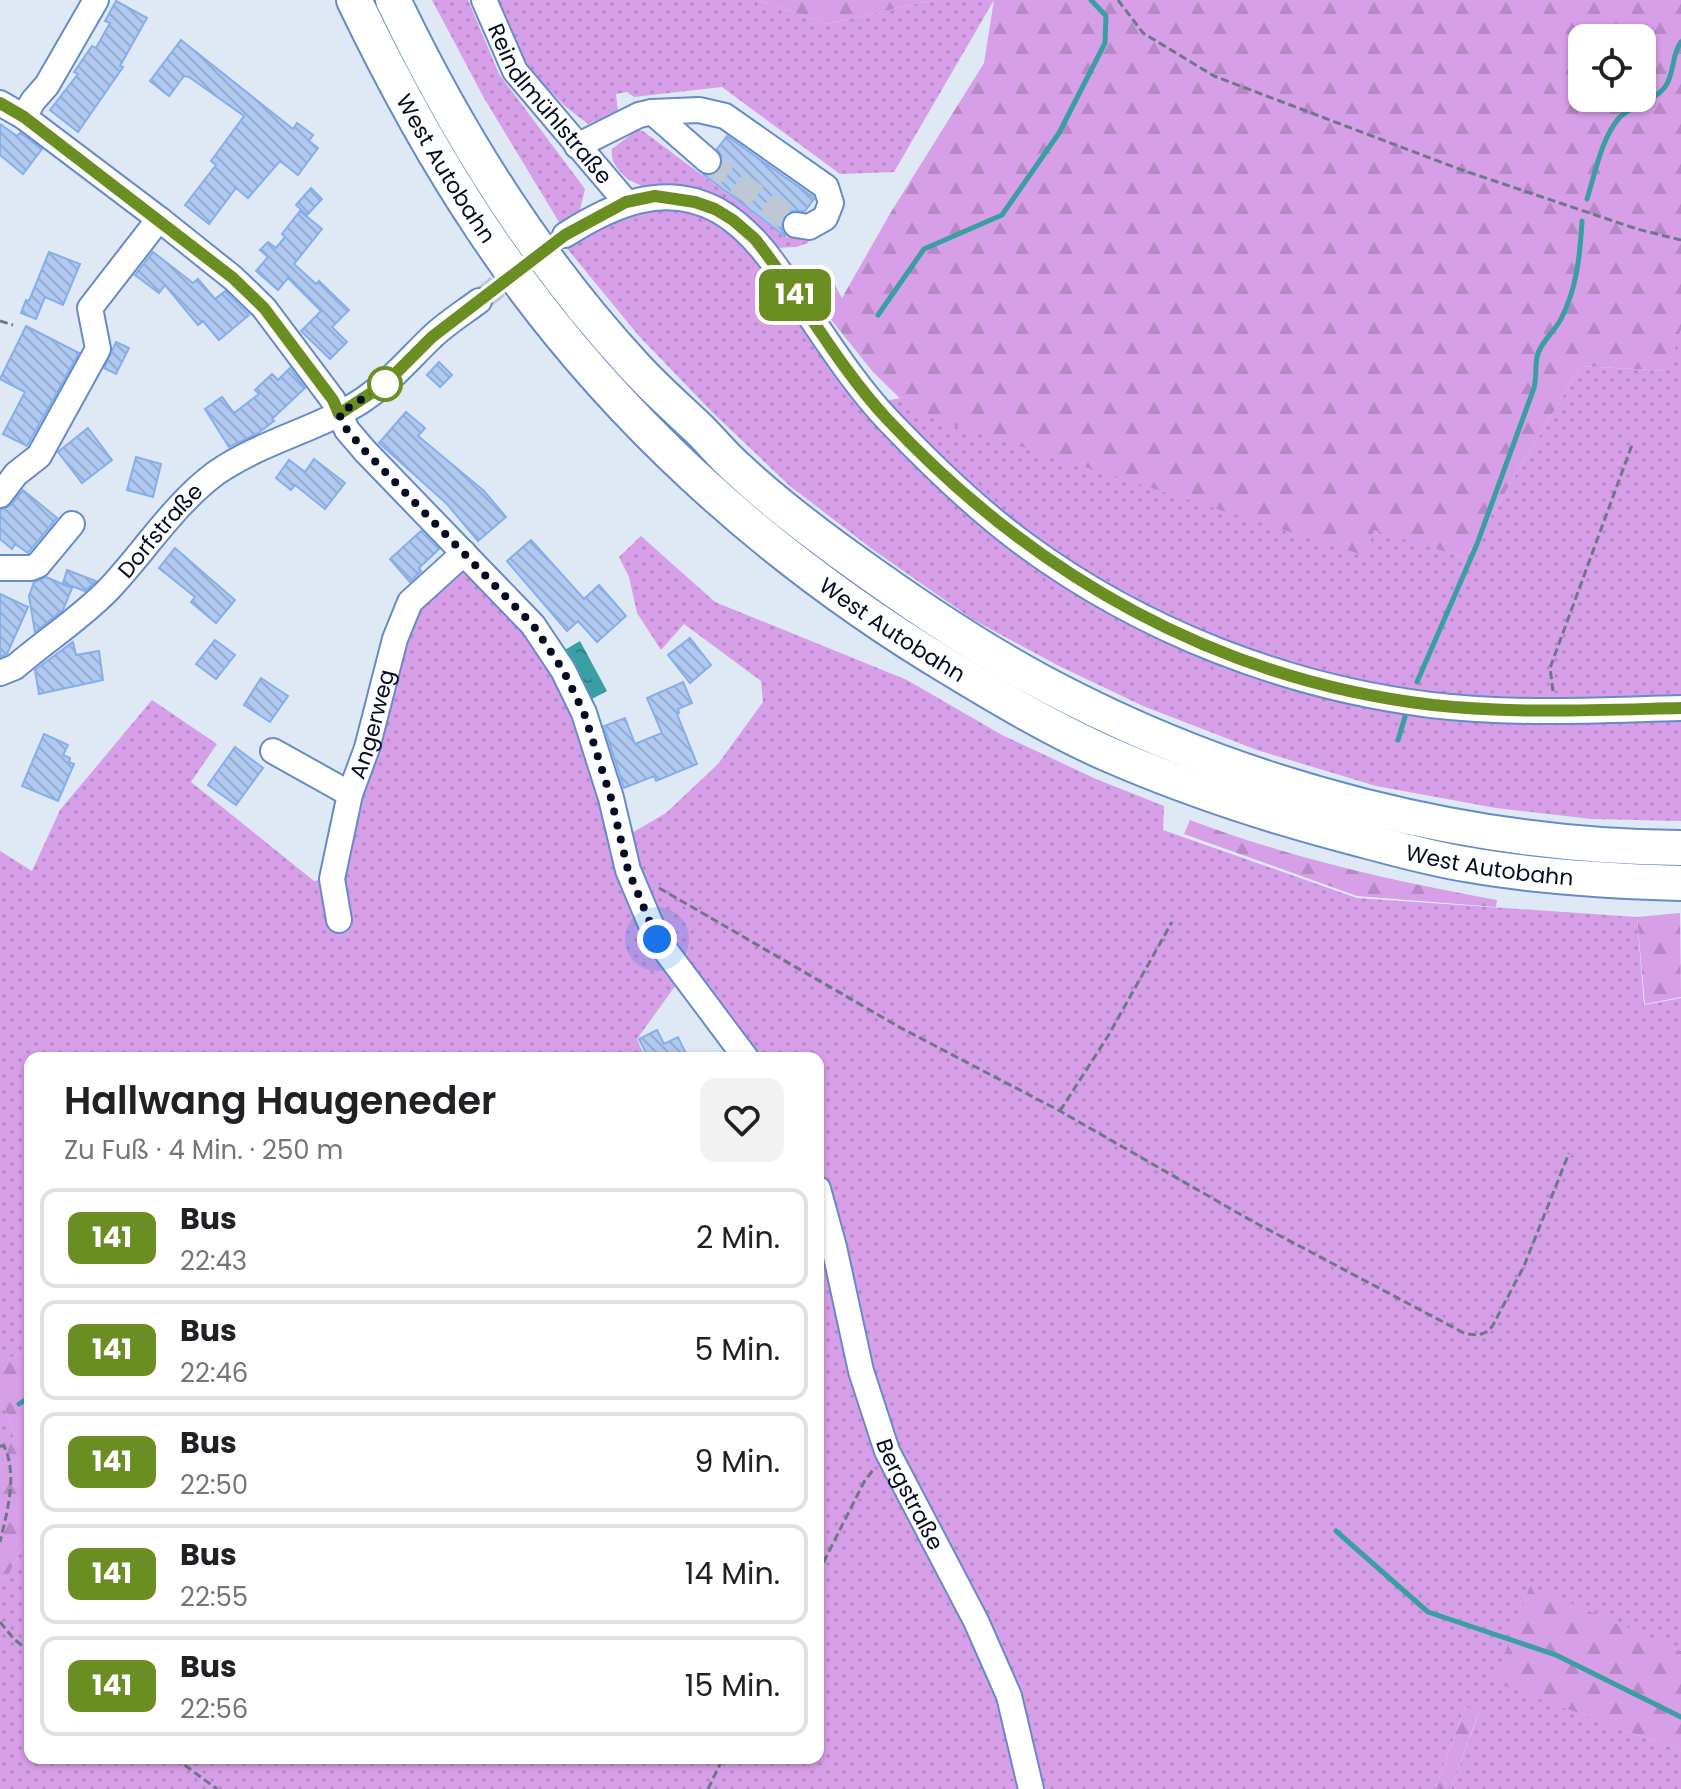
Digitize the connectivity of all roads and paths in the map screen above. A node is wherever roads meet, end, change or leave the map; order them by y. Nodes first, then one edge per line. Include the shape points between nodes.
1 (96, 0) edge
2 (354, 0) edge
3 (393, 0) edge
4 (484, 0) edge
5 (1118, 0) edge
6 (0, 103) edge
7 (652, 112) junction
8 (24, 117) junction
9 (577, 146) junction
10 (708, 161) tunnel mouth
11 (626, 202) junction
12 (159, 219) junction
13 (796, 225) dead end
14 (565, 235) tunnel mouth
15 (1681, 240) edge
16 (479, 301) tunnel mouth
17 (0, 321) edge
18 (13, 325) dead end
19 (339, 414) junction
20 (1632, 445) dead end
21 (0, 495) edge
22 (72, 524) dead end
23 (464, 553) junction
24 (0, 568) edge
25 (0, 673) edge
26 (1681, 708) edge
27 (1556, 711) junction
28 (273, 751) dead end
29 (350, 794) junction
30 (1681, 848) edge
31 (628, 870) junction
32 (1681, 883) edge
33 (339, 920) dead end
34 (1172, 922) dead end
35 (742, 1052) edge
36 (1060, 1111) junction
37 (1569, 1153) dead end
38 (824, 1211) edge
39 (0, 1446) edge
40 (887, 1451) junction
41 (0, 1542) edge
42 (824, 1561) edge
43 (0, 1622) edge
44 (24, 1647) edge
45 (183, 1764) edge
46 (720, 1764) edge
47 (217, 1789) edge
48 (708, 1789) edge
49 (1031, 1789) edge

1 - 8 street
2 - 32 highway, West Autobahn via 415,121 457,190 575,351 732,511 897,637 1010,705 1108,754 1286,819 1471,865
3 - 30 highway, West Autobahn via 446,104 515,215 625,356 737,469 816,535 906,599 1021,671 1111,718 1288,784 1472,829 1573,844
4 - 9 street, Reindlmühlstraße via 515,71
5 - 15 path via 1143,33 1214,76 1459,169
6 - 8 street
7 - 9 street
7 - 10 street
7 - 13 street via 699,110 725,116 826,187 831,203 825,218 809,227
8 - 12 street
9 - 11 street, Reindlmühlstraße
11 - 14 street
11 - 27 street via 677,198 733,220 773,261 844,368 885,417 973,503 1083,584 1204,645 1325,684 1430,705
12 - 19 street via 264,308
12 - 21 street via 90,308 98,349 39,456
16 - 19 street, Dorfstraße via 432,337 385,384
17 - 18 path
19 - 23 street via 365,451
19 - 25 street, Dorfstraße via 217,472 99,599 15,667
20 - 27 path via 1550,668
22 - 24 street via 38,565
23 - 29 street, Angerweg via 410,602
23 - 31 street via 533,625 563,670 584,713
26 - 27 street
28 - 29 street
29 - 33 street, Angerweg via 332,879
31 - 35 street via 657,939
31 - 36 path via 901,1028
34 - 36 path
36 - 37 path via 1252,1221 1473,1335 1489,1332 1493,1325 1524,1266
38 - 40 street, Bergstraße via 861,1371
39 - 41 path via 10,1459 10,1485
40 - 42 path via 864,1482
40 - 49 street, Bergstraße via 1009,1696
43 - 44 path
45 - 47 path
46 - 48 path

